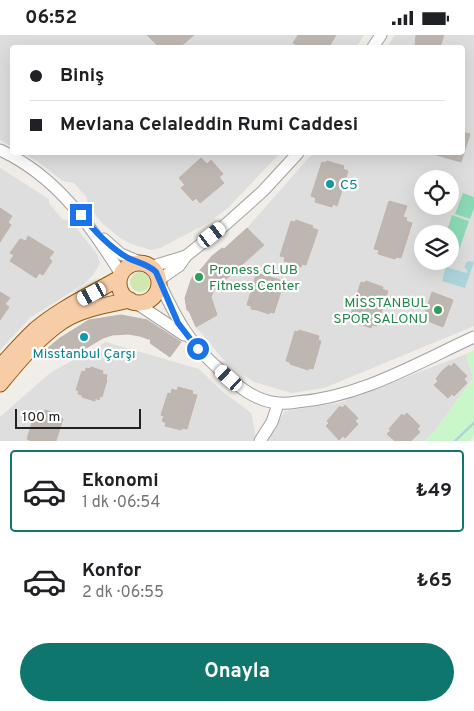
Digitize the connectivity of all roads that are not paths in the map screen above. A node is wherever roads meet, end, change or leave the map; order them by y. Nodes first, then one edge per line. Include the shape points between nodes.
1 (0, 150) edge
2 (296, 155) edge
3 (93, 230) junction
4 (186, 256) junction
5 (146, 265) junction
6 (120, 276) junction
7 (160, 282) junction
8 (133, 302) junction
9 (474, 337) edge
10 (190, 339) junction
11 (0, 367) edge
12 (0, 385) edge
13 (278, 403) junction
14 (260, 441) edge

1 - 3 street via 56,187
2 - 4 street via 263,191
3 - 5 street via 121,253
3 - 6 street
4 - 5 street
4 - 7 street
5 - 6 main road via 129,266
5 - 7 main road via 156,272
6 - 8 main road via 120,290
6 - 11 main road via 48,320
7 - 8 main road via 159,291 150,300
7 - 10 street via 178,323
8 - 10 street
8 - 12 main road via 84,311 63,321 29,351
9 - 13 street via 350,393 319,400
10 - 13 street via 248,392
13 - 14 street via 272,422

